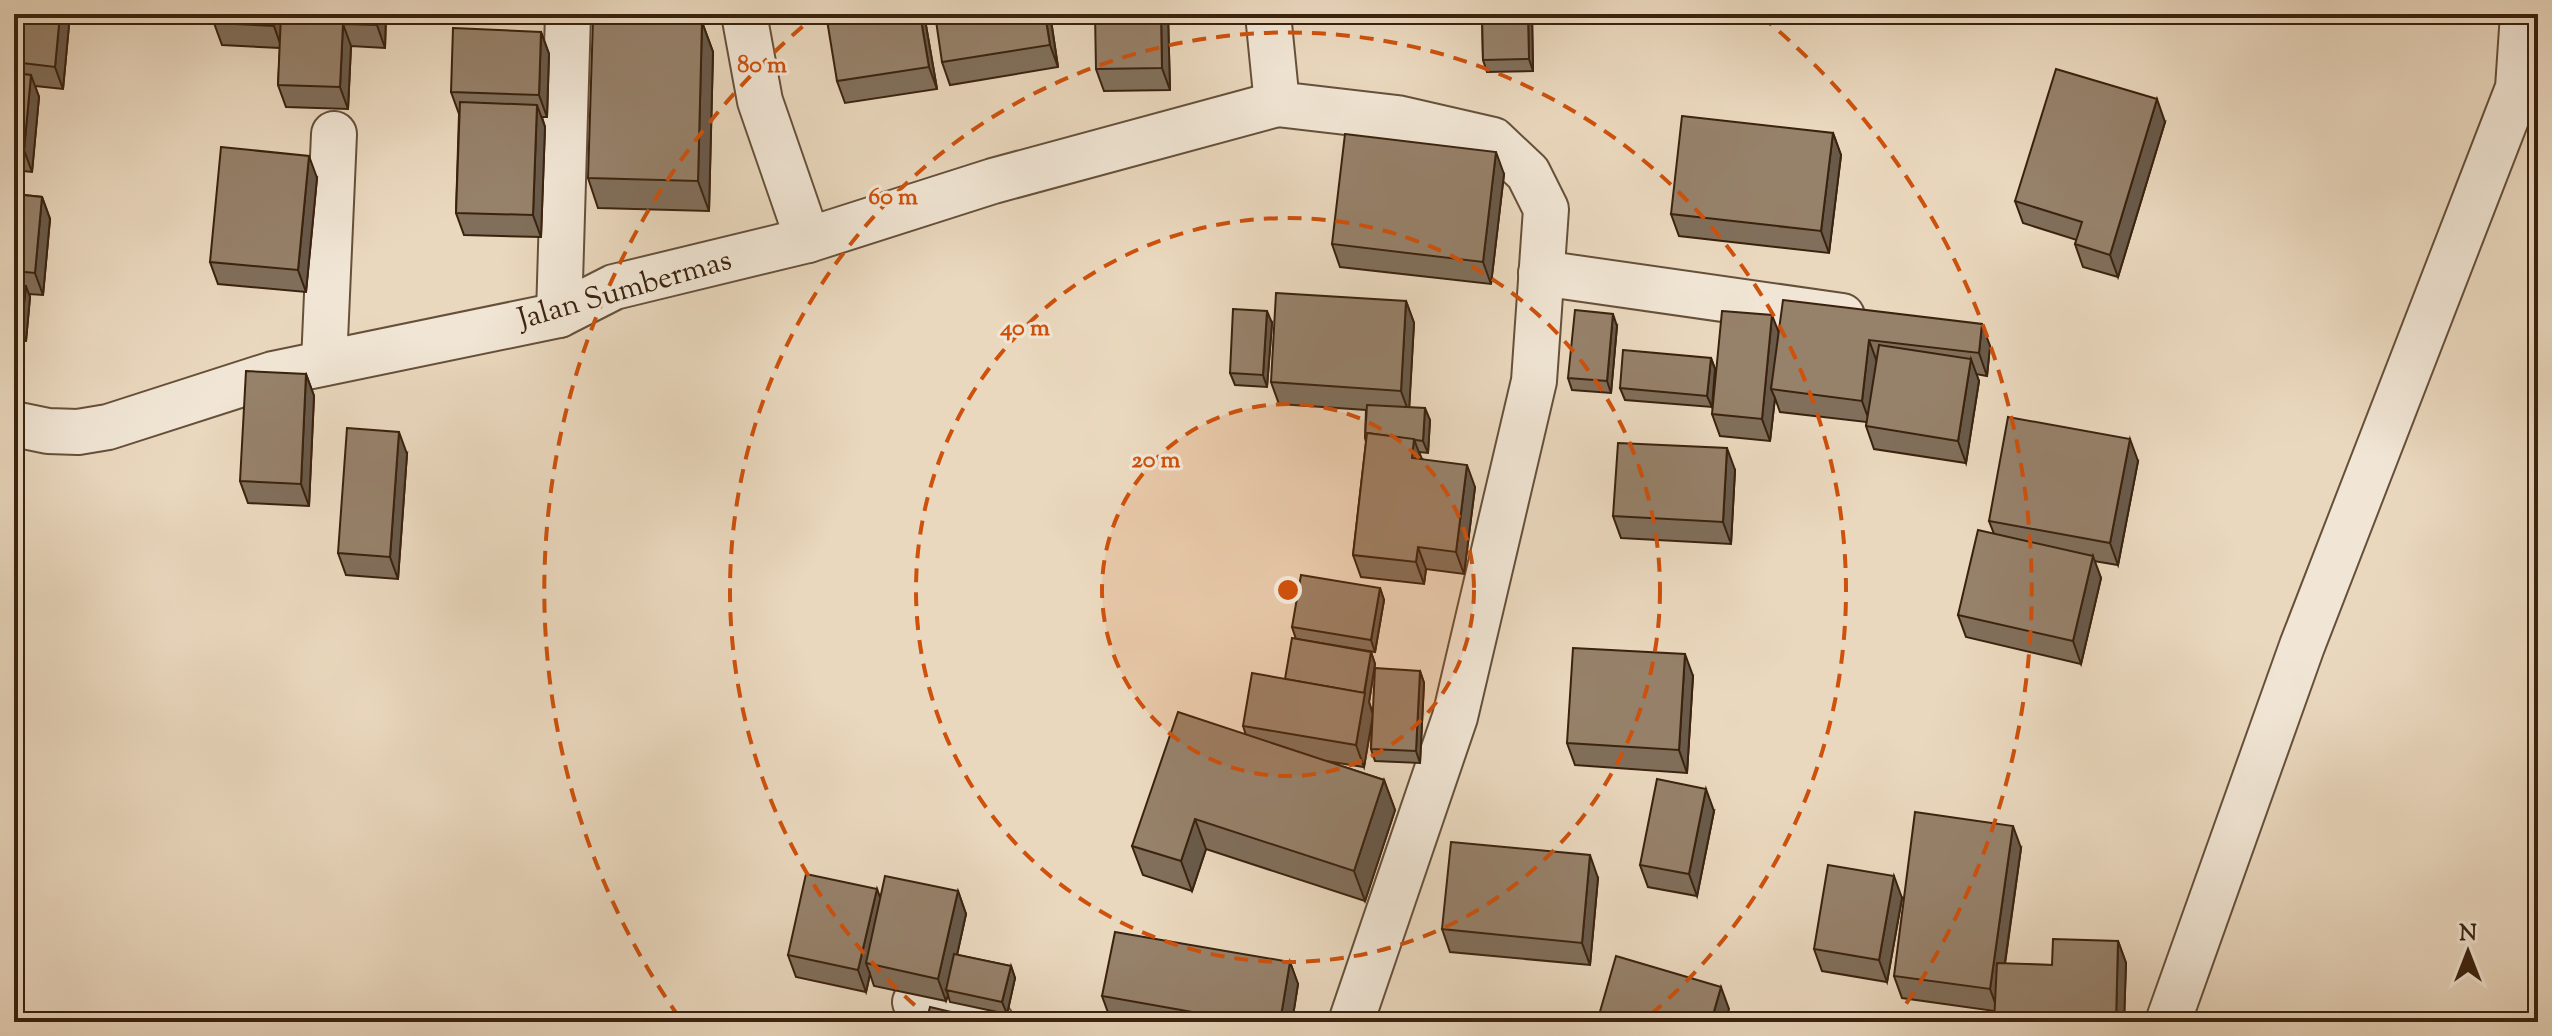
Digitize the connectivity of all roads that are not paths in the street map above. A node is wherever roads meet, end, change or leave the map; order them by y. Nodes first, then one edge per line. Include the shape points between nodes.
1 (568, 14) edge
2 (744, 14) edge
3 (1268, 14) edge
4 (2523, 14) edge
5 (1277, 104) junction
6 (334, 134) dead end
7 (808, 240) junction
8 (1541, 273) junction
9 (559, 315) junction
10 (1848, 317) edge
11 (324, 363) junction
12 (14, 424) edge
13 (915, 1002) edge
14 (991, 1022) edge
15 (1351, 1022) edge
16 (2168, 1022) edge

1 - 9 street
2 - 7 street via 760,101
3 - 5 street
4 - 16 street via 2518,88 2302,646
5 - 7 street, Jalan Sumbermas via 993,181
5 - 8 street via 1397,118 1493,140 1528,173 1546,209
6 - 11 street
7 - 9 street, Jalan Sumbermas via 614,287
8 - 10 street
8 - 15 street via 1534,381 1455,717
9 - 11 street, Jalan Sumbermas
11 - 12 street, Jalan Sumbermas via 108,427 78,432
13 - 14 street

